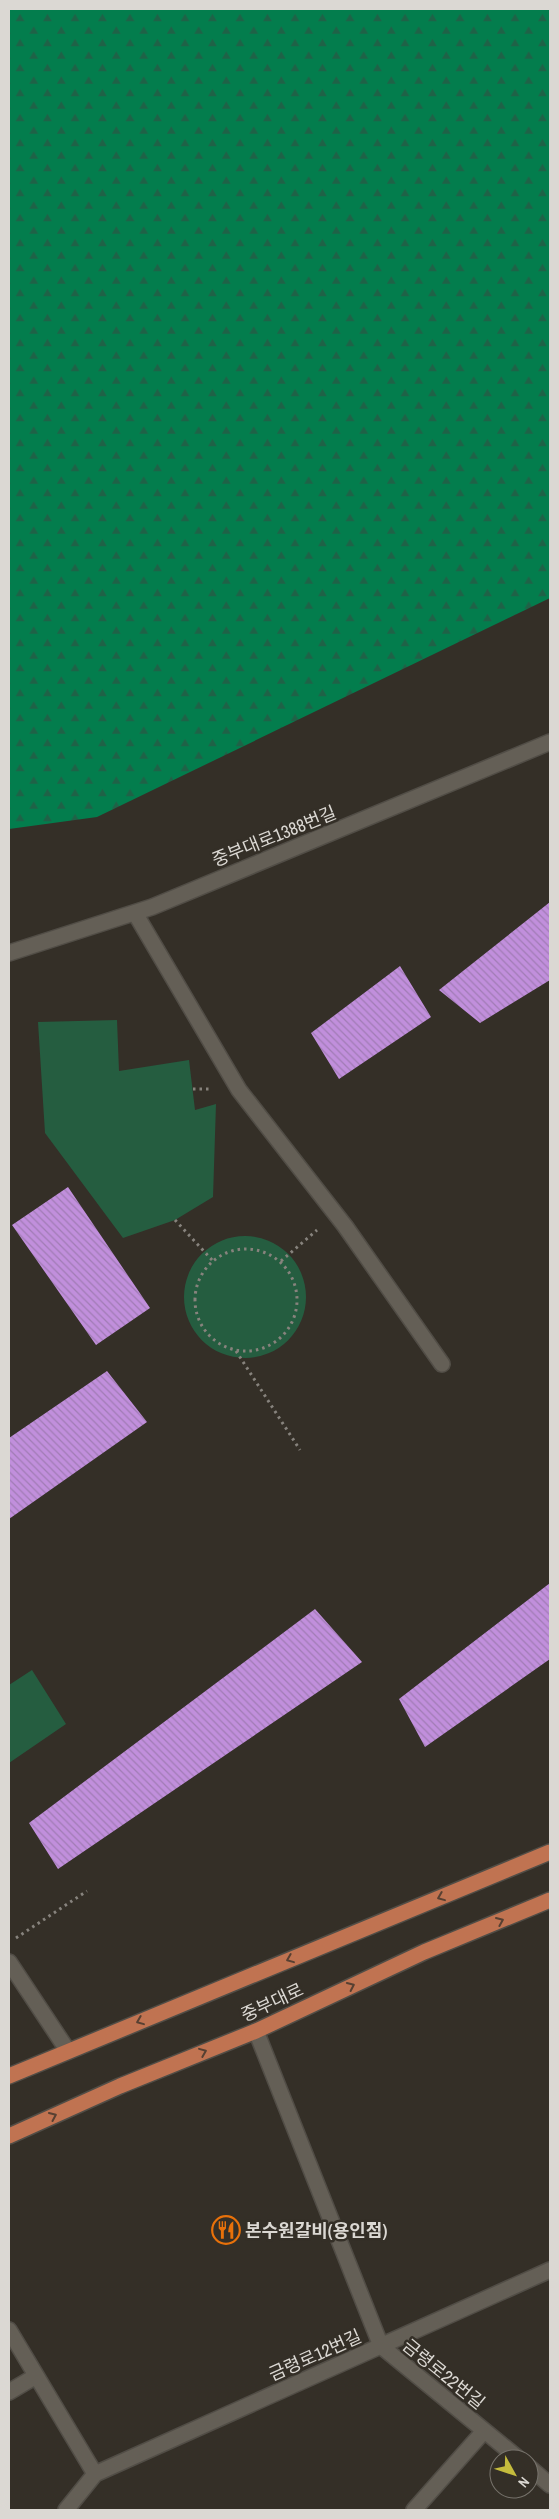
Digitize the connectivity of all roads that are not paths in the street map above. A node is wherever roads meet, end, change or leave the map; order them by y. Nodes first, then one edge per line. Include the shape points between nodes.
1 (550, 742) edge
2 (135, 913) junction
3 (9, 953) edge
4 (442, 1364) dead end
5 (550, 1852) edge
6 (550, 1900) edge
7 (9, 1962) edge
8 (256, 2031) junction
9 (68, 2051) junction
10 (9, 2076) edge
11 (9, 2136) edge
12 (550, 2270) edge
13 (9, 2330) edge
14 (381, 2346) junction
15 (36, 2376) junction
16 (9, 2392) edge
17 (484, 2430) junction
18 (507, 2449) edge
19 (95, 2474) junction
20 (539, 2476) edge
21 (550, 2485) edge
22 (66, 2510) edge
23 (414, 2510) edge

1 - 2 street, 중부대로1388번길
2 - 3 street, 중부대로1388번길
2 - 4 street via 239,1090 344,1226
5 -> 9 main road, 중부대로
8 -> 6 main road, 중부대로 via 424,1952
7 - 9 street
11 -> 8 main road, 중부대로 via 120,2086
8 - 14 street
9 - 10 main road, 중부대로
12 - 14 street, 금령로12번길
13 - 15 street
14 - 17 street, 금령로22번길
14 - 19 street, 금령로12번길
15 - 16 street
15 - 19 street
17 - 18 street, 금령로22번길
17 - 23 street, 금령로22번길
19 - 22 street, 금령로12번길
20 - 21 street

